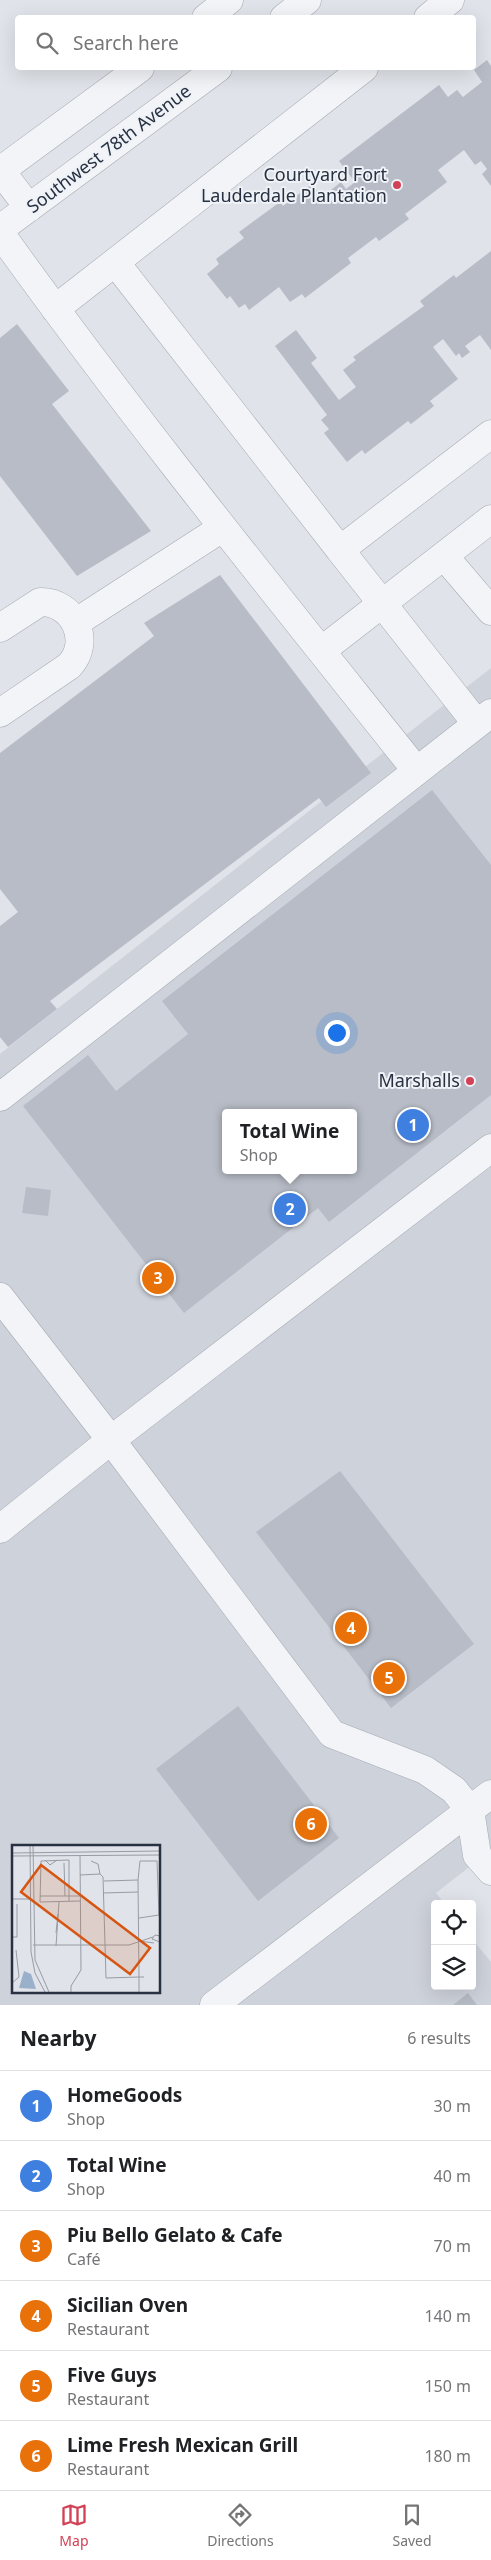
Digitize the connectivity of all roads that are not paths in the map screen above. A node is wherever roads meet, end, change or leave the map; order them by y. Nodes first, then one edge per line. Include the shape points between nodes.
1 (229, 0) edge
2 (308, 0) edge
3 (450, 0) edge
4 (210, 15) edge
5 (288, 15) edge
6 (432, 15) edge
7 (137, 70) edge
8 (215, 70) edge
9 (361, 70) edge
10 (0, 170) edge
11 (29, 208) junction
12 (0, 231) edge
13 (115, 262) junction
14 (55, 309) junction
15 (491, 434) edge
16 (491, 519) edge
17 (222, 528) junction
18 (340, 550) junction
19 (444, 556) junction
20 (383, 603) junction
21 (491, 612) edge
22 (75, 623) junction
23 (0, 628) edge
24 (321, 651) junction
25 (0, 713) edge
26 (484, 718) edge
27 (416, 770) junction
28 (0, 1096) edge
29 (491, 1148) edge
30 (0, 1297) edge
31 (111, 1440) junction
32 (0, 1529) edge
33 (484, 1807) edge
34 (491, 1871) edge
35 (214, 2005) edge

1 - 4 street
2 - 5 street
3 - 6 street
7 - 10 street
8 - 11 street, Southwest 78th Avenue
9 - 13 street
10 - 11 street
11 - 12 street, Southwest 78th Avenue
12 - 14 street
13 - 14 street
13 - 18 street
14 - 17 street
15 - 18 street
16 - 19 street
17 - 22 street
17 - 24 street
18 - 20 street
19 - 20 street
19 - 21 street
20 - 24 street
20 - 26 street
22 - 23 street via 55,604 40,602
22 - 25 street via 81,640 78,656 69,666
24 - 27 street
26 - 27 street
27 - 28 street
29 - 31 street
30 - 31 street
31 - 32 street
31 - 33 street via 332,1734 425,1770
33 - 34 street via 478,1854
33 - 35 street

